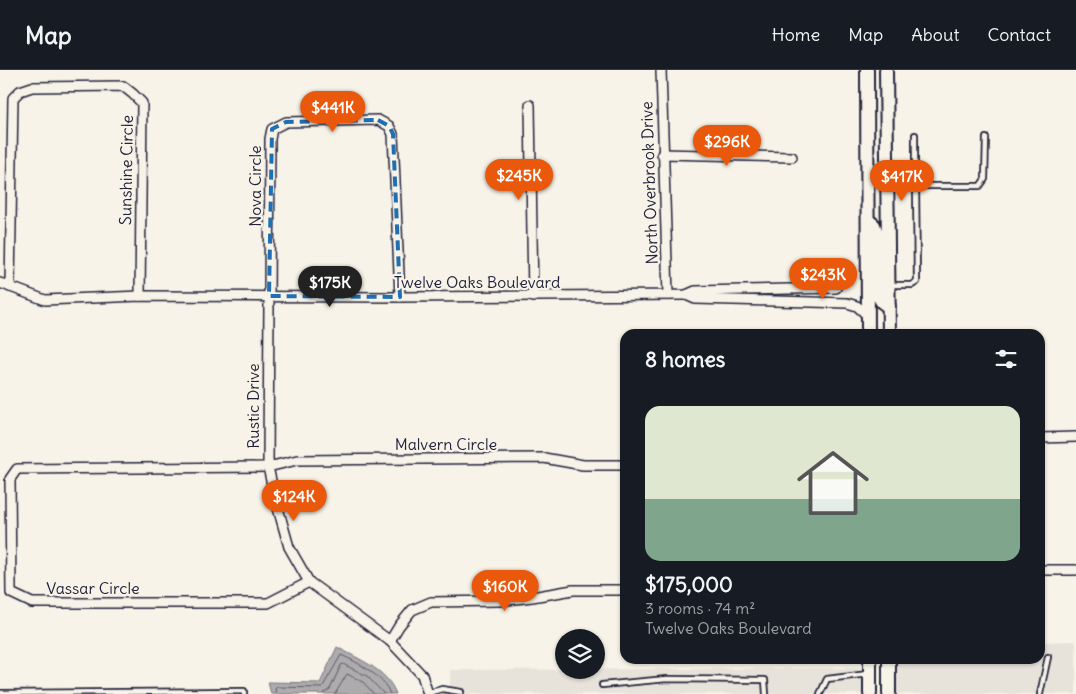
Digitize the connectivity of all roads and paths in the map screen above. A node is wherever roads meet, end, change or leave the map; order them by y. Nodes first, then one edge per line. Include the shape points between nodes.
1 (661, 70) edge
2 (866, 70) edge
3 (886, 70) edge
4 (530, 105) dead end
5 (915, 135) dead end
6 (986, 138) dead end
7 (662, 154) junction
8 (792, 157) dead end
9 (888, 179) junction
10 (915, 180) junction
11 (916, 186) junction
12 (868, 220) junction
13 (0, 283) edge
14 (889, 285) junction
15 (10, 287) junction
16 (811, 288) junction
17 (836, 288) dead end
18 (668, 295) junction
19 (686, 295) junction
20 (140, 296) junction
21 (269, 296) junction
22 (400, 297) junction
23 (533, 297) junction
24 (811, 302) junction
25 (889, 307) junction
26 (868, 316) junction
27 (868, 329) edge
28 (889, 329) edge
29 (1076, 437) edge
30 (1045, 438) edge
31 (620, 465) edge
32 (268, 467) junction
33 (1045, 570) edge
34 (1076, 570) edge
35 (309, 582) junction
36 (620, 590) edge
37 (390, 641) junction
38 (1048, 657) dead end
39 (870, 664) edge
40 (889, 664) edge
41 (870, 674) junction
42 (602, 685) dead end
43 (461, 692) dead end
44 (0, 693) edge
45 (428, 693) edge
46 (244, 694) edge
47 (766, 694) edge
48 (820, 694) edge
49 (870, 694) edge
50 (889, 694) edge
51 (1040, 694) edge

1 - 7 street, North Overbrook Drive
2 - 12 main road
3 - 9 main road
4 - 23 street
5 - 10 lane
6 - 11 lane via 985,179 980,186
7 - 8 street
7 - 18 street, North Overbrook Drive
9 - 10 lane
9 - 14 main road
10 - 11 lane
11 - 14 lane via 916,282 912,285
12 - 25 main road via 877,233 878,296
12 - 26 main road
13 - 15 street, Twelve Oaks Boulevard
14 - 25 main road
15 - 20 street, Twelve Oaks Boulevard via 45,300
15 - 20 street, Sunshine Circle via 13,98 20,91 32,87 123,86 142,103
16 - 17 street, Twelve Oaks Boulevard
16 - 19 street, Twelve Oaks Boulevard via 695,291
16 - 24 street
18 - 19 street, Twelve Oaks Boulevard
18 - 23 street, Twelve Oaks Boulevard
19 - 24 street, Twelve Oaks Boulevard via 695,299
20 - 21 street, Twelve Oaks Boulevard
21 - 22 street, Twelve Oaks Boulevard
21 - 22 street, Nova Circle via 272,128 286,122 378,120 389,126 393,134
21 - 32 street, Rustic Drive
22 - 23 street, Twelve Oaks Boulevard
24 - 26 street, Twelve Oaks Boulevard via 847,303 857,306
25 - 28 main road
26 - 27 main road
29 - 30 street
31 - 32 street, Malvern Circle via 583,465 534,458 297,460
32 - 35 street, Rustic Drive via 290,547
32 - 35 street, Vassar Circle via 17,469 10,479 11,592 32,603 268,603
33 - 34 street
35 - 37 street, Rustic Drive
36 - 37 street via 573,590 499,601 431,602 412,610
37 - 45 street, Rustic Drive via 422,675
38 - 51 lane
39 - 41 main road
40 - 50 main road
41 - 48 lane via 827,679
41 - 49 main road
42 - 47 lane via 667,679 765,680
43 - 45 lane via 442,690
44 - 46 lane via 244,691

